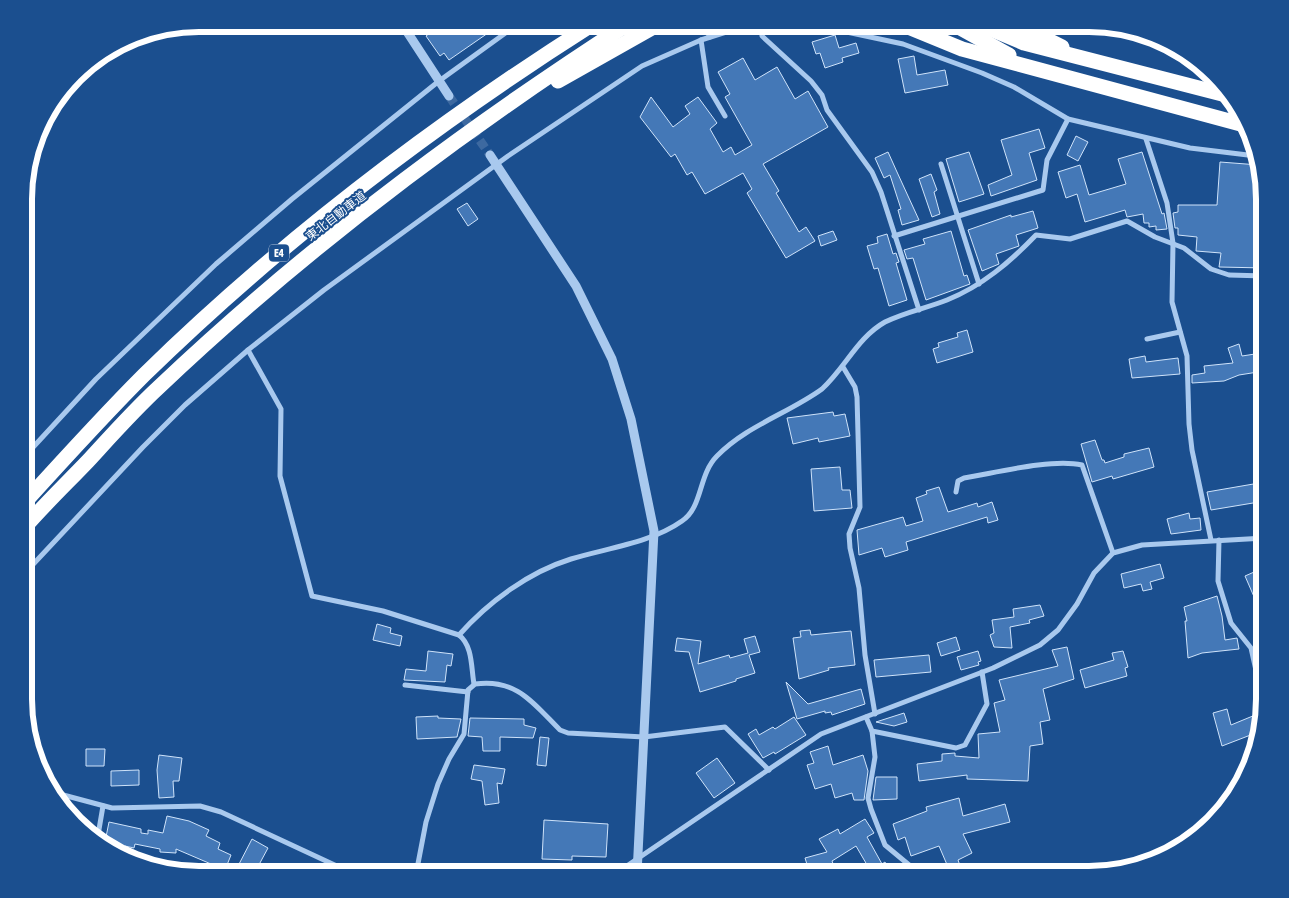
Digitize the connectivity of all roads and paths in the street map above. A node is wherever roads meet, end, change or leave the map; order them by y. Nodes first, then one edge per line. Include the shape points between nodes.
1 (407, 32) edge
2 (506, 32) edge
3 (578, 32) edge
4 (615, 32) edge
5 (643, 32) edge
6 (708, 33) edge
7 (726, 33) edge
8 (762, 33) edge
9 (850, 33) edge
10 (922, 33) edge
11 (968, 33) edge
12 (1000, 33) edge
13 (1033, 33) edge
14 (710, 37) junction
15 (701, 40) junction
16 (1085, 61) junction
17 (1035, 68) junction
18 (439, 80) junction
19 (1218, 93) edge
20 (449, 96) tunnel mouth
21 (725, 116) dead end
22 (1068, 119) junction
23 (1238, 123) edge
24 (1146, 139) junction
25 (490, 154) tunnel mouth
26 (1251, 155) edge
27 (497, 164) junction
28 (941, 164) dead end
29 (422, 168) junction
30 (957, 216) junction
31 (894, 236) junction
32 (1173, 244) junction
33 (1256, 276) edge
34 (979, 284) junction
35 (919, 310) junction
36 (1180, 332) junction
37 (1147, 339) dead end
38 (248, 350) junction
39 (842, 367) junction
40 (32, 448) edge
41 (956, 492) dead end
42 (33, 494) edge
43 (33, 519) edge
44 (654, 535) junction
45 (1256, 538) edge
46 (1211, 540) junction
47 (1219, 540) junction
48 (1113, 553) junction
49 (33, 565) edge
50 (459, 635) junction
51 (1256, 670) edge
52 (982, 672) junction
53 (405, 684) dead end
54 (474, 684) junction
55 (468, 692) junction
56 (875, 714) junction
57 (866, 717) junction
58 (872, 730) junction
59 (644, 737) junction
60 (769, 770) junction
61 (64, 795) edge
62 (103, 806) junction
63 (99, 831) edge
64 (638, 858) junction
65 (335, 865) edge
66 (418, 865) edge
67 (627, 865) edge
68 (638, 865) edge
69 (910, 866) edge

1 - 18 street
2 - 18 street
3 - 42 highway, 東北自動車道 / E4 via 409,149 308,228 144,375
4 - 29 highway, 東北自動車道 / E4
5 - 29 highway via 582,66
6 - 14 street
7 - 14 street
8 - 31 street via 811,81 837,125 861,155 881,192
9 - 22 street via 903,44 1014,87
10 - 17 highway via 962,49
11 - 17 highway
12 - 16 highway
13 - 16 highway
14 - 15 street
15 - 21 street via 708,87
15 - 27 street via 642,66
16 - 19 highway
17 - 23 highway
18 - 20 street
18 - 40 street via 216,264 96,379
22 - 24 street
22 - 30 street via 1047,160 1043,190
24 - 26 street
24 - 32 street via 1167,203
25 - 27 street
27 - 38 street via 324,290
27 - 44 street via 576,286 612,359 632,419
28 - 30 street
29 - 43 highway, 東北自動車道 / E4 via 318,248 228,324 158,388
30 - 31 street
30 - 34 street
31 - 35 street
32 - 33 street via 1184,248 1211,270 1229,275
32 - 34 street via 1127,221 1070,239 1036,235 999,271
32 - 36 street via 1172,302
34 - 35 street
35 - 39 street via 874,330
36 - 37 street
36 - 46 street via 1189,366 1187,400 1192,450
38 - 49 street via 185,405
38 - 50 street via 281,409 280,476 312,596 383,611
39 - 44 street via 811,397 766,421 726,448 708,467 689,516
39 - 56 street via 855,387 857,397 860,506 849,534
41 - 48 street via 958,481 964,478 1053,464 1082,465
44 - 50 street via 546,569 513,588
44 - 59 street
45 - 47 street
46 - 47 street
46 - 48 street via 1142,545
47 - 51 street via 1218,581 1231,623 1251,648
48 - 52 street via 1094,573 1077,604 1049,639
50 - 54 street via 466,640 469,649
52 - 56 street
52 - 58 street via 987,704 965,745 956,748
53 - 55 street
54 - 55 street
54 - 59 street via 486,682 513,687 560,730 568,733
55 - 66 street via 464,734 438,784
56 - 57 street
57 - 58 street
57 - 60 street via 821,734
58 - 69 street via 875,762 868,798 885,845
59 - 60 street via 725,726
59 - 64 street
60 - 64 street
61 - 62 street
62 - 63 street
62 - 65 street via 129,809 200,806 221,812
64 - 67 street
64 - 68 street

